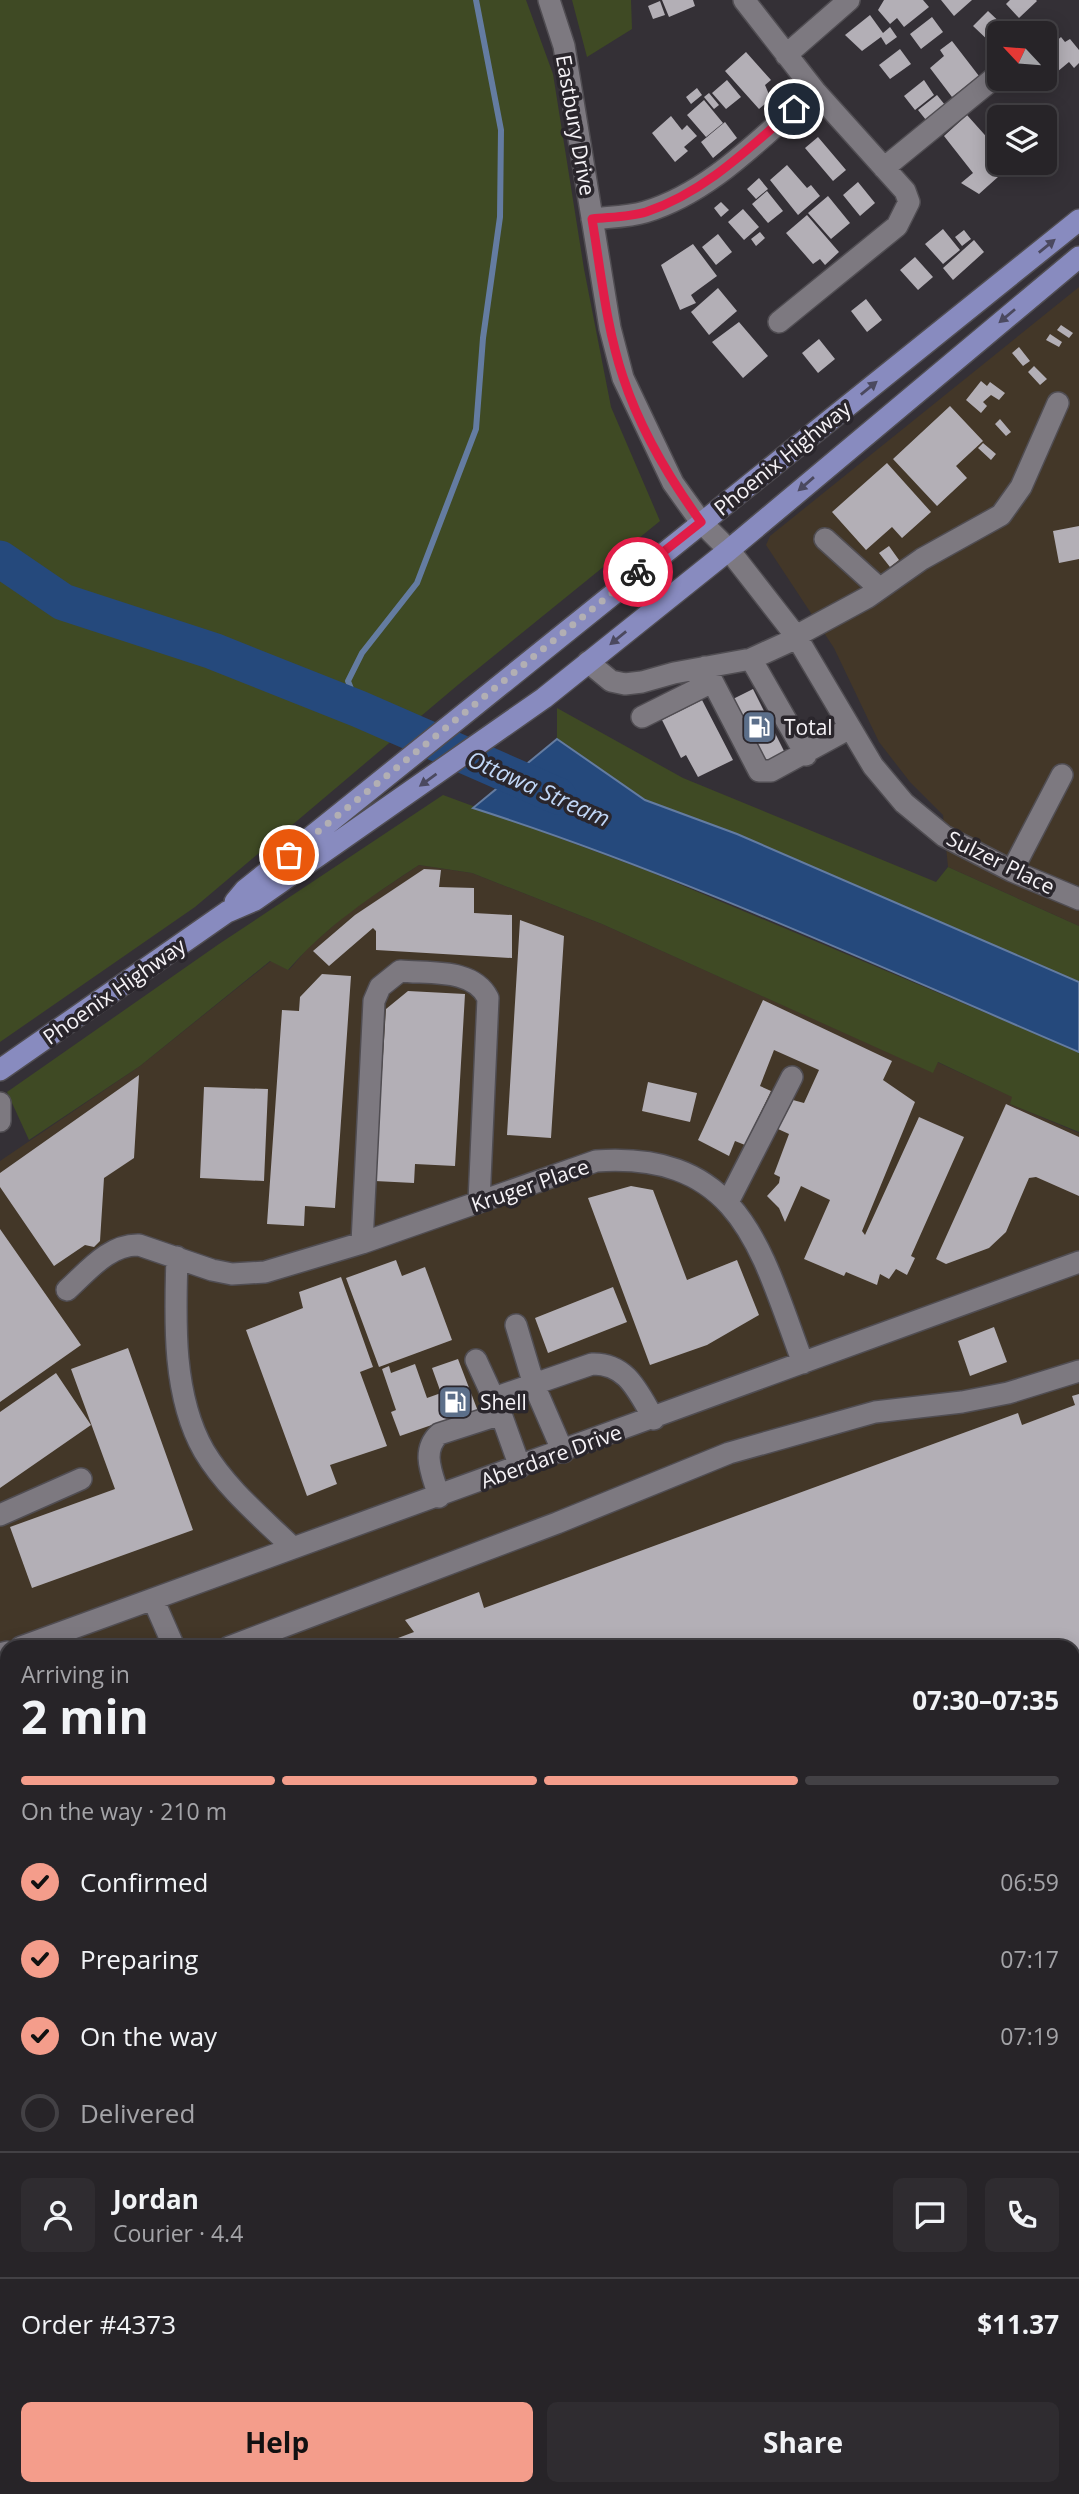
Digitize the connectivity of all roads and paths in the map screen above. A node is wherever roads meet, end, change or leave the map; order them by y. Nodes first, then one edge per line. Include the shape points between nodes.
1 (549, 0) edge
2 (744, 0) edge
3 (849, 0) edge
4 (786, 55) junction
5 (987, 84) edge
6 (815, 91) junction
7 (884, 168) junction
8 (592, 219) junction
9 (1079, 220) edge
10 (1079, 257) edge
11 (779, 322) dead end
12 (1058, 403) dead end
13 (701, 522) junction
14 (825, 540) dead end
15 (729, 550) junction
16 (879, 588) junction
17 (797, 637) junction
18 (751, 659) junction
19 (589, 662) junction
20 (709, 675) junction
21 (642, 717) dead end
22 (850, 728) junction
23 (806, 755) junction
24 (1062, 775) dead end
25 (1013, 871) junction
26 (1079, 900) edge
27 (227, 912) junction
28 (0, 1070) edge
29 (792, 1077) dead end
30 (0, 1103) edge
31 (0, 1121) edge
32 (480, 1202) junction
33 (727, 1202) junction
34 (362, 1243) junction
35 (167, 1254) junction
36 (1079, 1262) edge
37 (67, 1290) dead end
38 (516, 1325) dead end
39 (477, 1360) dead end
40 (803, 1363) junction
41 (1079, 1371) edge
42 (534, 1385) junction
43 (498, 1406) junction
44 (654, 1419) junction
45 (564, 1452) junction
46 (520, 1467) junction
47 (81, 1479) dead end
48 (439, 1497) junction
49 (0, 1515) edge
50 (291, 1546) junction
51 (153, 1599) junction
52 (40, 1640) edge
53 (171, 1640) edge
54 (248, 1640) edge

1 - 8 street, Eastbury Drive via 564,46
2 - 4 street
3 - 4 street
4 - 6 street
5 - 7 street
6 - 7 street
6 - 8 street via 689,194 644,212
7 - 11 street via 905,191 906,213 897,226
8 - 13 street, Eastbury Drive via 623,378 673,483
13 -> 9 main road, Phoenix Highway
10 -> 15 main road, Phoenix Highway
12 - 16 street via 1021,487 1001,516
13 - 15 street, Eastbury Drive
13 - 27 main road, Phoenix Highway via 245,890
14 - 16 street
15 - 17 street, Sulzer Place
15 -> 19 main road, Phoenix Highway
16 - 17 street
17 - 18 street
17 - 22 street, Sulzer Place
18 - 20 street
18 - 23 street
19 - 20 street via 611,681 625,684
19 -> 27 main road, Phoenix Highway via 256,900
20 - 21 street
20 - 23 street via 759,771 771,771
22 - 23 street
22 - 25 street, Sulzer Place via 873,766 904,803 944,836
24 - 25 street
25 - 26 street, Sulzer Place
27 - 28 main road, Phoenix Highway
29 - 33 street
30 - 31 street
32 - 33 street, Kruger Place via 596,1161 630,1159 672,1168 702,1182
32 - 34 street, Kruger Place
32 - 34 street via 488,998 466,977 400,971 380,987 374,1001
33 - 40 street, Kruger Place via 745,1223 761,1255
34 - 35 street, Kruger Place via 265,1272 232,1274
35 - 37 street, Kruger Place via 139,1245 114,1249
35 - 50 street via 186,1409 204,1451 227,1483
36 - 40 street, Aberdare Drive
38 - 42 street
39 - 43 street
40 - 44 street, Aberdare Drive
41 - 54 street via 985,1398 875,1412 729,1453
42 - 43 street
42 - 44 street via 592,1364 605,1364 628,1376
42 - 45 street
43 - 46 street
43 - 48 street via 432,1440 427,1454
44 - 45 street, Aberdare Drive
45 - 46 street, Aberdare Drive
46 - 48 street, Aberdare Drive
47 - 49 street
48 - 50 street, Aberdare Drive
50 - 51 street, Aberdare Drive
51 - 52 street, Aberdare Drive
51 - 53 street

